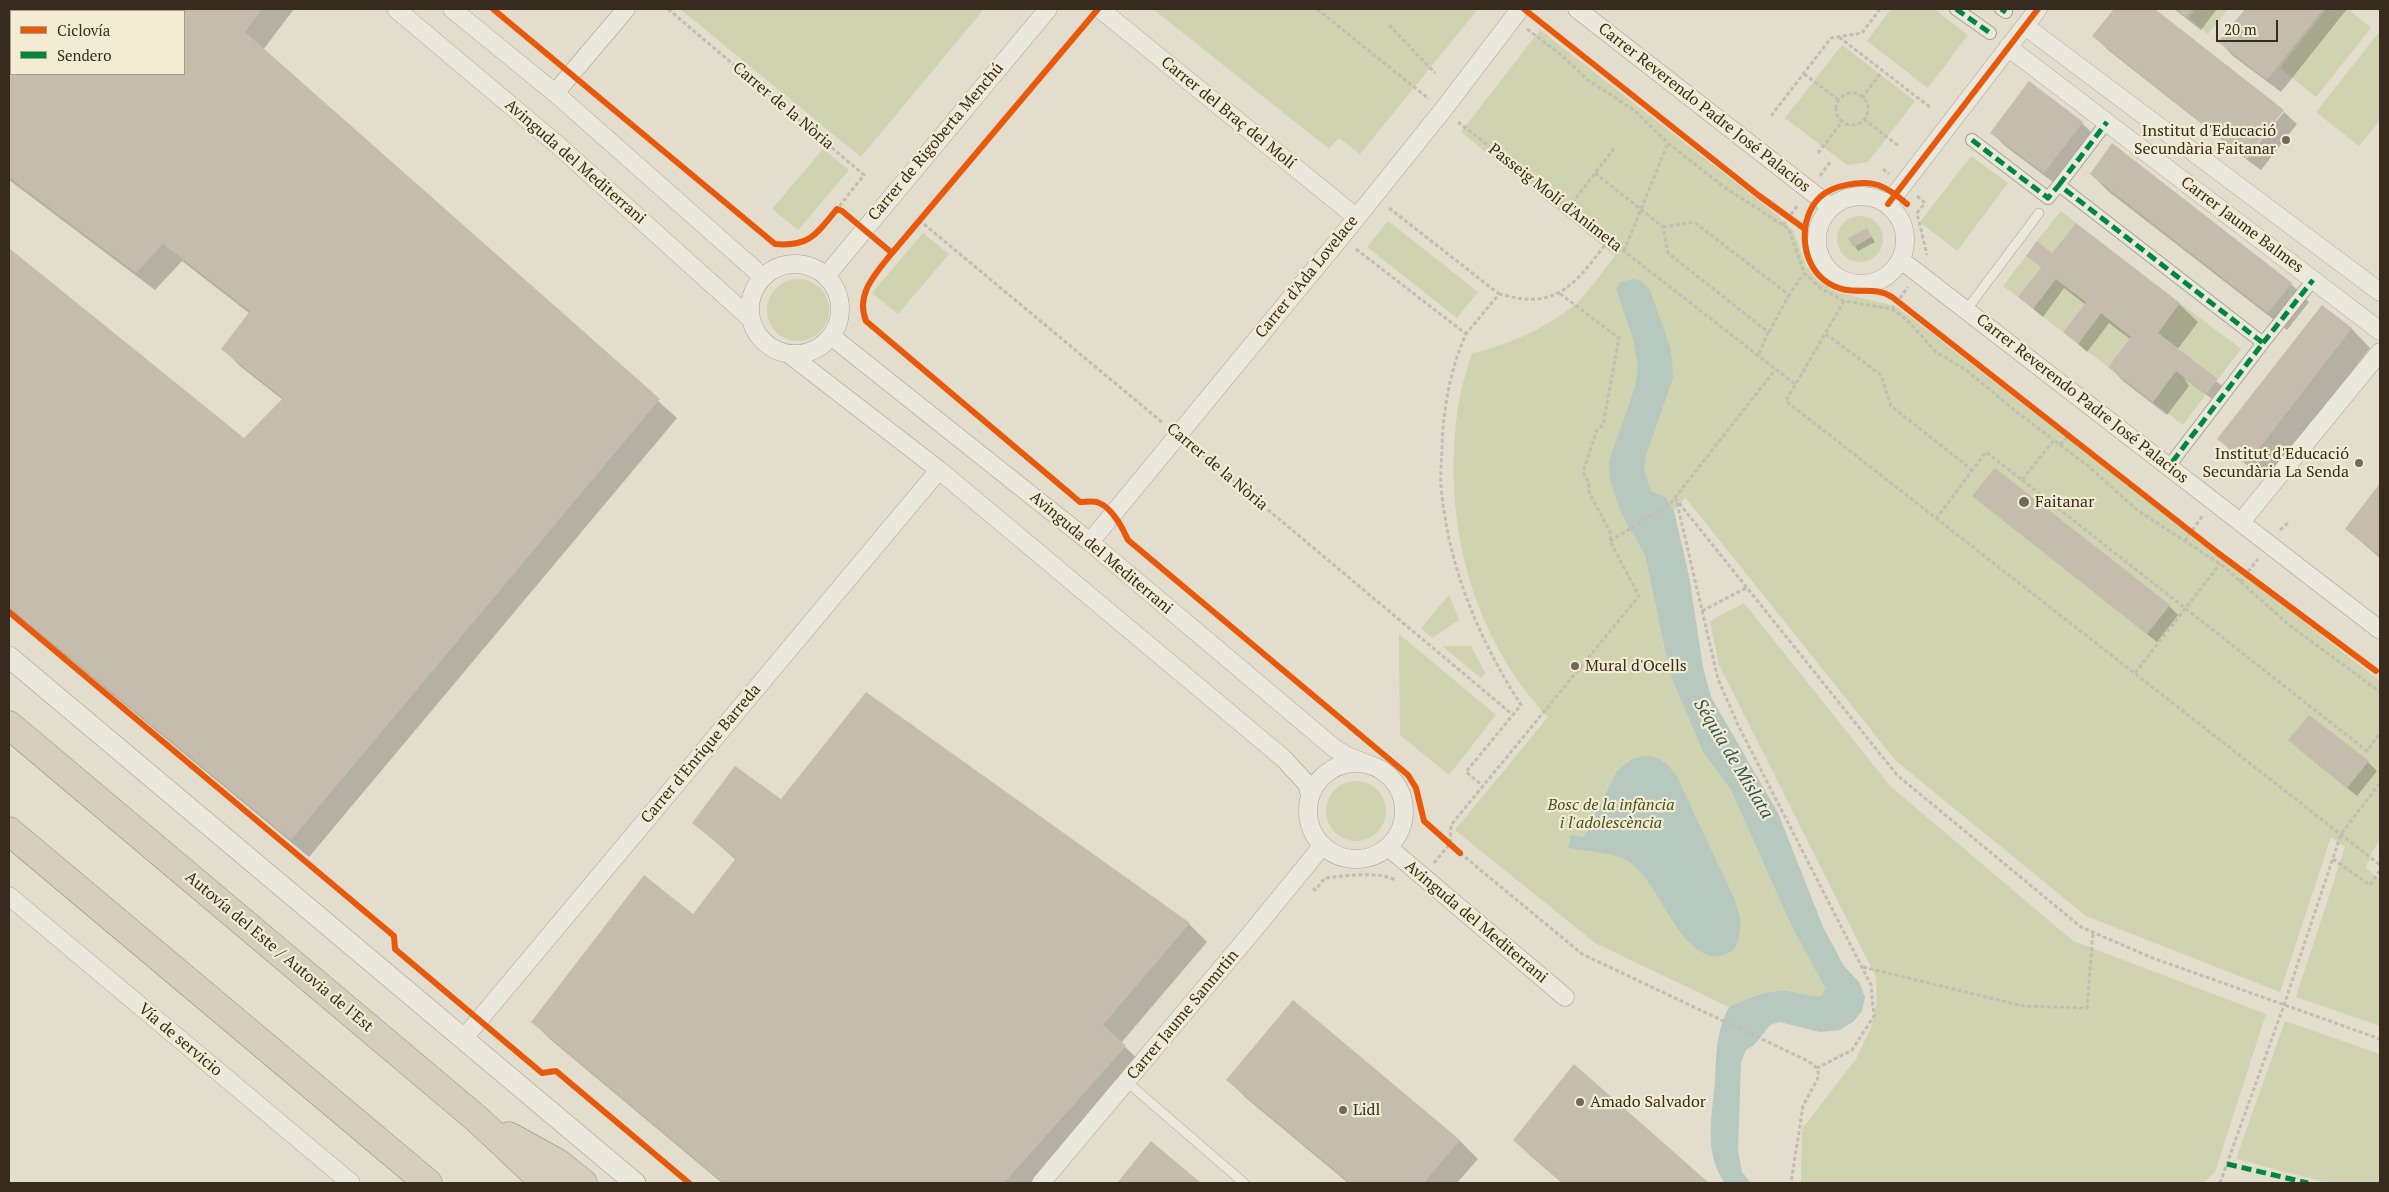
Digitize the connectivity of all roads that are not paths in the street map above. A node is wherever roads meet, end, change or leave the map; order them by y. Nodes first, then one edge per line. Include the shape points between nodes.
1 (396, 9) edge
2 (452, 9) edge
3 (626, 9) edge
4 (1048, 9) edge
5 (1100, 9) edge
6 (1576, 9) edge
7 (1956, 9) edge
8 (2038, 9) edge
9 (1517, 14) edge
10 (2025, 26) junction
11 (1990, 33) dead end
12 (2008, 47) junction
13 (554, 93) junction
14 (2106, 122) junction
15 (1972, 140) dead end
16 (2059, 184) junction
17 (1888, 204) junction
18 (1831, 207) junction
19 (2039, 213) dead end
20 (1356, 217) junction
21 (1901, 260) junction
22 (826, 276) junction
23 (763, 277) junction
24 (2313, 280) junction
25 (2380, 292) edge
26 (1967, 310) junction
27 (751, 319) junction
28 (2380, 331) edge
29 (832, 336) junction
30 (2263, 343) junction
31 (2380, 352) edge
32 (789, 354) junction
33 (2169, 466) junction
34 (939, 470) junction
35 (2241, 522) junction
36 (1090, 542) junction
37 (2380, 630) edge
38 (9, 657) edge
39 (9, 726) edge
40 (1373, 766) junction
41 (1310, 797) junction
42 (9, 831) edge
43 (1323, 845) junction
44 (1388, 847) junction
45 (9, 896) edge
46 (1564, 997) dead end
47 (463, 1038) junction
48 (1127, 1082) junction
49 (477, 1119) junction
50 (351, 1183) edge
51 (428, 1183) edge
52 (545, 1183) edge
53 (583, 1183) edge
54 (635, 1183) edge
55 (1041, 1183) edge
56 (1244, 1183) edge

1 - 27 street, Avinguda del Mediterrani via 560,147
2 - 13 street
3 - 13 street
4 - 22 street, Carrer de Rigoberta Menchú
5 - 20 street, Carrer del Braç del Molí
6 - 18 street, Carrer Reverendo Padre José Palacios
7 - 11 street
8 - 10 street
9 - 20 street, Carrer d'Ada Lovelace
10 - 12 street
10 - 25 street, Carrer Jaume Balmes
12 - 14 street, Carrer Jaume Balmes
12 - 17 street
13 - 23 street
14 - 16 street
14 - 24 street, Carrer Jaume Balmes
15 - 16 street via 2048,198
16 - 30 street
17 - 18 street via 1877,198 1853,196
17 - 21 street via 1897,213 1906,236
18 - 21 street via 1817,234 1824,264 1834,275 1848,282 1878,281 1891,273
19 - 26 lane
20 - 36 street, Carrer d'Ada Lovelace
21 - 26 street, Carrer Reverendo Padre José Palacios
22 - 23 street via 801,264 774,269
22 - 29 street via 838,294 840,305
23 - 27 street via 753,292
24 - 28 street, Carrer Jaume Balmes
24 - 30 street
26 - 33 street, Carrer Reverendo Padre José Palacios
27 - 32 street via 764,342
29 - 32 street via 812,351
29 - 36 street, Avinguda del Mediterrani
30 - 33 street
31 - 35 street
32 - 34 street
33 - 35 street, Carrer Reverendo Padre José Palacios
34 - 41 street via 1283,758 1308,785
34 - 47 street, Carrer d'Enrique Barreda
35 - 37 street, Carrer Reverendo Padre José Palacios
36 - 40 street, Avinguda del Mediterrani via 1334,748
38 - 47 street
39 - 49 highway, Autovía del Este / Autovia de l'Est
40 - 41 street via 1358,763 1342,765 1328,772
40 - 44 street via 1386,772 1396,783 1405,810 1403,824
41 - 43 street via 1310,823
42 - 51 highway
43 - 44 street via 1334,854 1362,859
43 - 48 street, Carrer Jaume Sanmrtin
44 - 46 street, Avinguda del Mediterrani
45 - 50 street, Vía de servicio
47 - 54 street
48 - 55 street, Carrer Jaume Sanmrtin
48 - 56 lane
49 - 52 highway, Autovía del Este / Autovia de l'Est
49 - 53 highway via 558,1163

